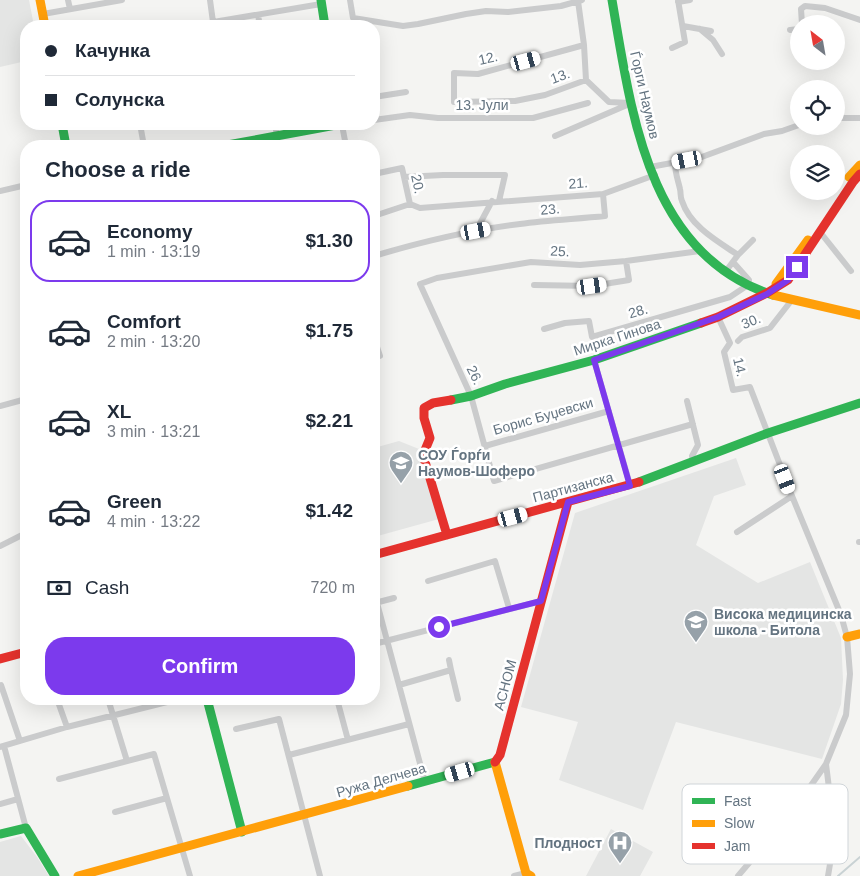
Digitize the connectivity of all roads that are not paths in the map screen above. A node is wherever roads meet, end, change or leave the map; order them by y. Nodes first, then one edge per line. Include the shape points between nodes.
1 (40, 0) edge
2 (68, 0) edge
3 (122, 0) edge
4 (210, 0) edge
5 (350, 0) edge
6 (580, 0) edge
7 (612, 0) edge
8 (690, 0) edge
9 (678, 1) edge
10 (321, 2) edge
11 (70, 9) junction
12 (43, 14) junction
13 (258, 15) junction
14 (802, 15) edge
15 (44, 20) edge
16 (213, 20) edge
17 (226, 20) edge
18 (259, 20) edge
19 (324, 20) edge
20 (366, 20) edge
21 (860, 20) edge
22 (380, 22) edge
23 (683, 26) junction
24 (700, 29) junction
25 (711, 31) dead end
26 (584, 45) junction
27 (672, 48) dead end
28 (722, 54) dead end
29 (586, 80) junction
30 (406, 92) dead end
31 (380, 96) edge
32 (454, 102) joint
33 (588, 103) dead end
34 (630, 103) junction
35 (845, 118) edge
36 (860, 118) edge
37 (380, 119) edge
38 (790, 128) edge
39 (276, 130) edge
40 (310, 130) edge
41 (277, 136) junction
42 (555, 136) dead end
43 (255, 140) edge
44 (675, 163) junction
45 (860, 165) edge
46 (653, 171) junction
47 (380, 173) edge
48 (860, 174) edge
49 (404, 177) junction
50 (20, 186) edge
51 (0, 191) edge
52 (603, 194) junction
53 (495, 201) junction
54 (410, 204) junction
55 (380, 214) edge
56 (476, 231) junction
57 (820, 232) junction
58 (753, 240) dead end
59 (700, 251) junction
60 (380, 254) edge
61 (738, 255) junction
62 (626, 261) junction
63 (733, 262) junction
64 (726, 271) junction
65 (851, 271) dead end
66 (420, 284) joint
67 (534, 285) dead end
68 (748, 285) junction
69 (767, 294) junction
70 (791, 301) junction
71 (860, 316) edge
72 (718, 317) junction
73 (544, 329) dead end
74 (738, 341) dead end
75 (594, 360) junction
76 (471, 396) junction
77 (20, 401) edge
78 (688, 401) dead end
79 (860, 403) edge
80 (0, 406) edge
81 (609, 411) junction
82 (693, 424) junction
83 (768, 433) junction
84 (619, 445) junction
85 (485, 446) junction
86 (693, 462) junction
87 (630, 486) junction
88 (792, 496) junction
89 (568, 502) junction
90 (737, 532) dead end
91 (447, 535) junction
92 (20, 536) edge
93 (0, 546) edge
94 (380, 553) edge
95 (428, 581) dead end
96 (394, 598) dead end
97 (541, 601) junction
98 (380, 602) edge
99 (509, 608) junction
100 (380, 617) edge
101 (860, 634) edge
102 (847, 637) junction
103 (387, 641) junction
104 (380, 643) edge
105 (20, 654) edge
106 (0, 659) edge
107 (449, 660) dead end
108 (451, 670) junction
109 (1, 685) dead end
110 (399, 685) junction
111 (458, 699) dead end
112 (59, 705) edge
113 (110, 705) edge
114 (148, 705) edge
115 (209, 705) edge
116 (339, 705) edge
117 (114, 716) junction
118 (409, 724) junction
119 (67, 728) junction
120 (236, 730) dead end
121 (348, 740) junction
122 (20, 741) junction
123 (2, 747) edge
124 (289, 755) junction
125 (127, 761) junction
126 (495, 762) junction
127 (826, 764) junction
128 (59, 779) dead end
129 (425, 782) junction
130 (812, 784) edge
131 (829, 784) edge
132 (167, 798) junction
133 (18, 799) junction
134 (0, 804) edge
135 (116, 812) dead end
136 (304, 816) junction
137 (26, 828) junction
138 (242, 832) junction
139 (0, 834) edge
140 (182, 848) junction
141 (748, 864) edge
142 (528, 875) edge
143 (55, 876) edge
144 (78, 876) edge
145 (190, 876) edge
146 (320, 876) edge
147 (514, 876) edge
148 (738, 876) edge

1 - 12 street
2 - 11 street
3 - 11 street
4 - 16 street
5 - 20 street via 354,18
6 - 22 street via 561,6 466,14 402,26
6 - 26 street
7 - 34 street, Ѓорги Наумов
8 - 9 street
9 - 23 street
10 - 13 street
10 - 19 street
11 - 12 street
12 - 15 street
13 - 17 street
13 - 18 street
14 - 21 street via 805,6 825,8
23 - 24 street
23 - 27 street via 685,42
24 - 25 street
24 - 28 street
26 - 29 street
26 - 32 street, 12. via 478,74 454,73
29 - 32 street, 13. via 545,95 515,101
29 - 34 street via 609,102
30 - 31 street
33 - 37 street, 13. Јули via 534,118 410,115
34 - 42 street
34 - 46 street, Ѓорги Наумов via 644,154
35 - 36 street
38 - 44 street, 21.
39 - 41 street
40 - 41 street
41 - 43 street
44 - 46 street, 21.
44 - 61 street via 681,200 688,215
45 - 69 street via 848,178 783,277
46 - 52 street, 21.
46 - 59 street, Ѓорги Наумов via 674,220
47 - 49 street, 20. via 402,168
48 - 57 street
49 - 53 street via 505,175
49 - 54 street, 20.
50 - 51 street
52 - 53 street, 21.
52 - 56 street, 23. via 605,216
53 - 54 street, 21. via 420,208
53 - 56 street
54 - 55 street, 21.
56 - 60 street, 23.
57 - 65 street
57 - 69 street via 788,280
58 - 61 street
59 - 62 street, 25.
59 - 64 street, Ѓорги Наумов
61 - 63 street
62 - 66 street, 25. via 580,265 531,262 437,278
62 - 67 street via 629,280 592,286
63 - 64 street
63 - 68 street via 749,280
64 - 68 street, Ѓорги Наумов
66 - 76 street, 26.
68 - 69 street, Ѓорги Наумов
68 - 73 street, 28. via 730,297 592,337 589,321
69 - 70 street, Ѓорги Наумов
69 - 72 street, Мирка Гинова
70 - 71 street, Ѓорги Наумов
70 - 74 street, 30. via 770,328
72 - 75 street, Мирка Гинова
72 - 83 street, 14. via 730,343 724,352 733,390 750,387
75 - 76 street, Мирка Гинова
75 - 81 street
76 - 85 street, 26.
76 - 91 street, Мирка Гинова via 428,404 422,412 430,438 423,455
77 - 80 street
78 - 82 street
79 - 83 street, Партизанска
81 - 84 street
81 - 85 street, Борис Буџевски
82 - 84 street
82 - 86 street via 698,445 692,456
83 - 86 street, Партизанска
83 - 88 street
84 - 85 street, 26. via 494,481
84 - 87 street
86 - 87 street, Партизанска
87 - 89 street, Партизанска
88 - 90 street
88 - 102 street
89 - 91 street, Партизанска
89 - 97 street, АСНОМ
91 - 94 street, Партизанска
92 - 93 street
95 - 99 street via 495,561
96 - 98 street
97 - 99 street
97 - 126 street, АСНОМ via 500,755
99 - 103 street
100 - 103 street
101 - 102 street
102 - 127 street via 850,674 846,715
103 - 104 street
103 - 110 street
105 - 106 street
107 - 108 street
108 - 110 street
108 - 111 street
109 - 122 street
110 - 118 street
112 - 119 street
113 - 117 street
114 - 117 street
115 - 138 street
116 - 121 street
117 - 119 street
117 - 125 street
118 - 121 street
118 - 129 street
119 - 122 street
120 - 124 street via 279,719
121 - 124 street
122 - 123 street
123 - 133 street
124 - 136 street
125 - 128 street
125 - 132 street via 158,753
126 - 129 street, Ружа Делчева
126 - 142 street
127 - 130 street
127 - 131 street
129 - 136 street, Ружа Делчева
132 - 135 street
132 - 140 street
133 - 134 street
133 - 137 street
136 - 138 street, Ружа Делчева
136 - 146 street
137 - 139 street
137 - 143 street
138 - 140 street, Ружа Делчева
140 - 144 street, Ружа Делчева
140 - 145 street
141 - 148 street
142 - 147 street

